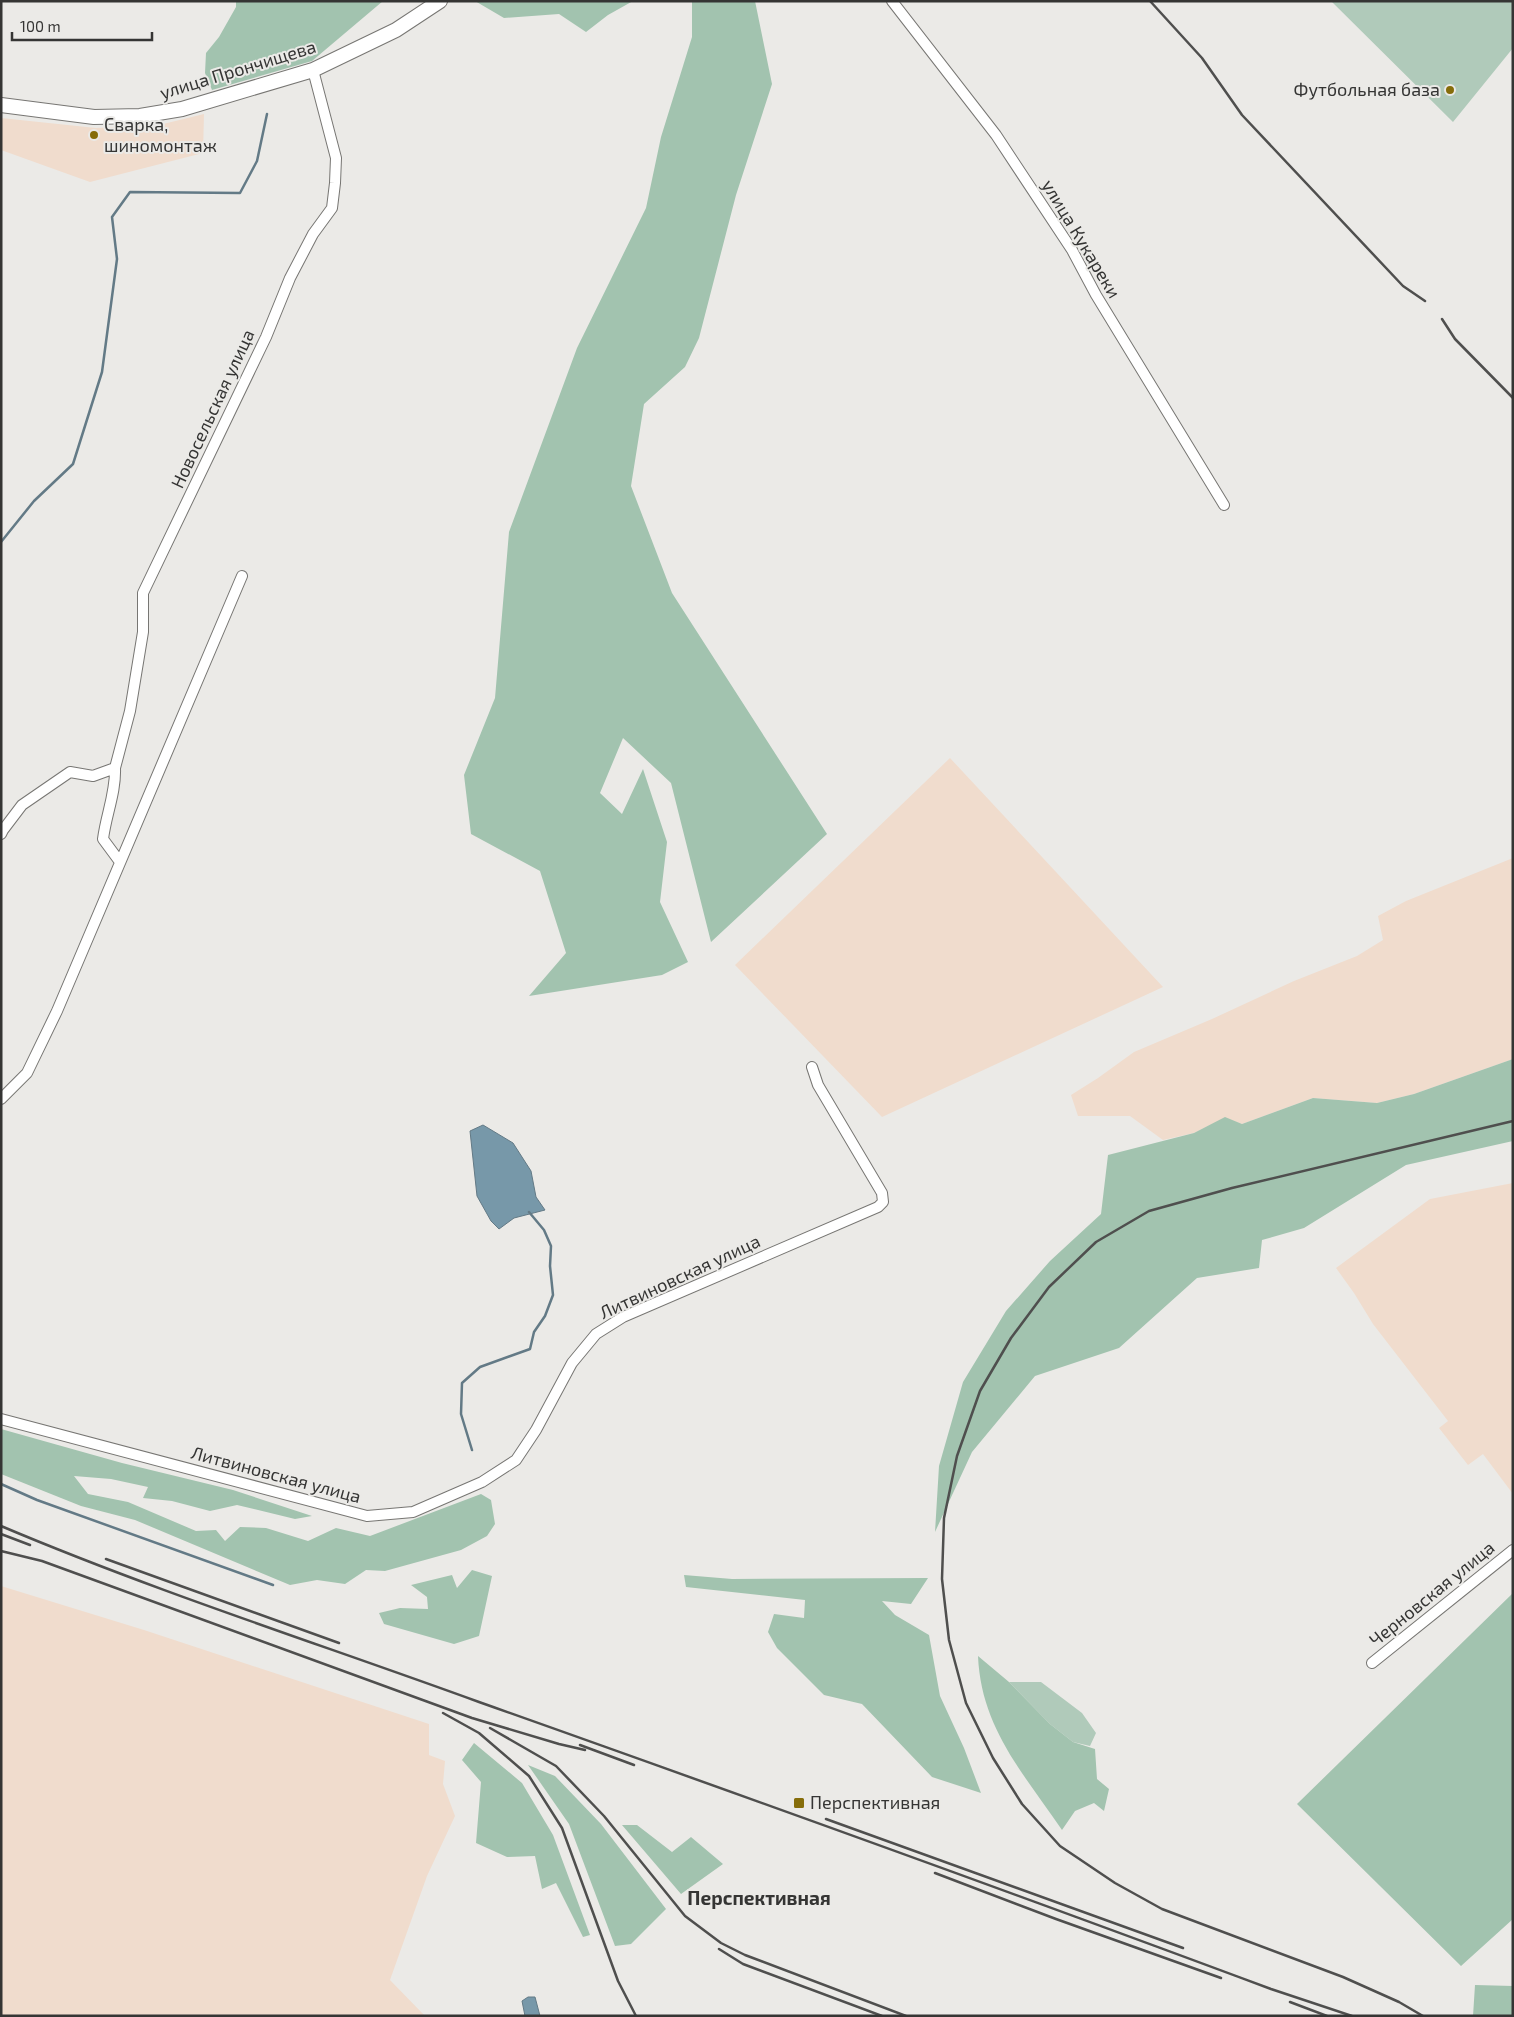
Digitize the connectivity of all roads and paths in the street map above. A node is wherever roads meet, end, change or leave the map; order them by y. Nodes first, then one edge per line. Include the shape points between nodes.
1 (440, 1) edge
2 (892, 1) edge
3 (312, 70) junction
4 (1, 105) edge
5 (1224, 505) dead end
6 (242, 576) dead end
7 (115, 768) junction
8 (1, 834) edge
9 (120, 862) junction
10 (812, 1067) dead end
11 (1, 1099) edge
12 (1, 1419) edge
13 (1513, 1550) edge
14 (1372, 1663) dead end

1 - 3 street, улица Прончищева via 396,30
2 - 5 street, улица Кукареки via 996,135 1072,250
3 - 4 street, улица Прончищева via 182,109 140,116 94,117
3 - 7 street, Новосельская улица via 336,158 332,208 313,234 290,278 266,337 143,593 140,652 130,711
6 - 9 street
7 - 8 street via 93,776 70,772 22,805
7 - 9 street, Новосельская улица via 115,784 103,839
9 - 11 street via 27,1073
10 - 12 street, Литвиновская улица via 818,1085 882,1193 883,1202 878,1207 622,1317 596,1334 572,1362 516,1460 482,1482 412,1512 367,1516
13 - 14 street, Черновская улица

